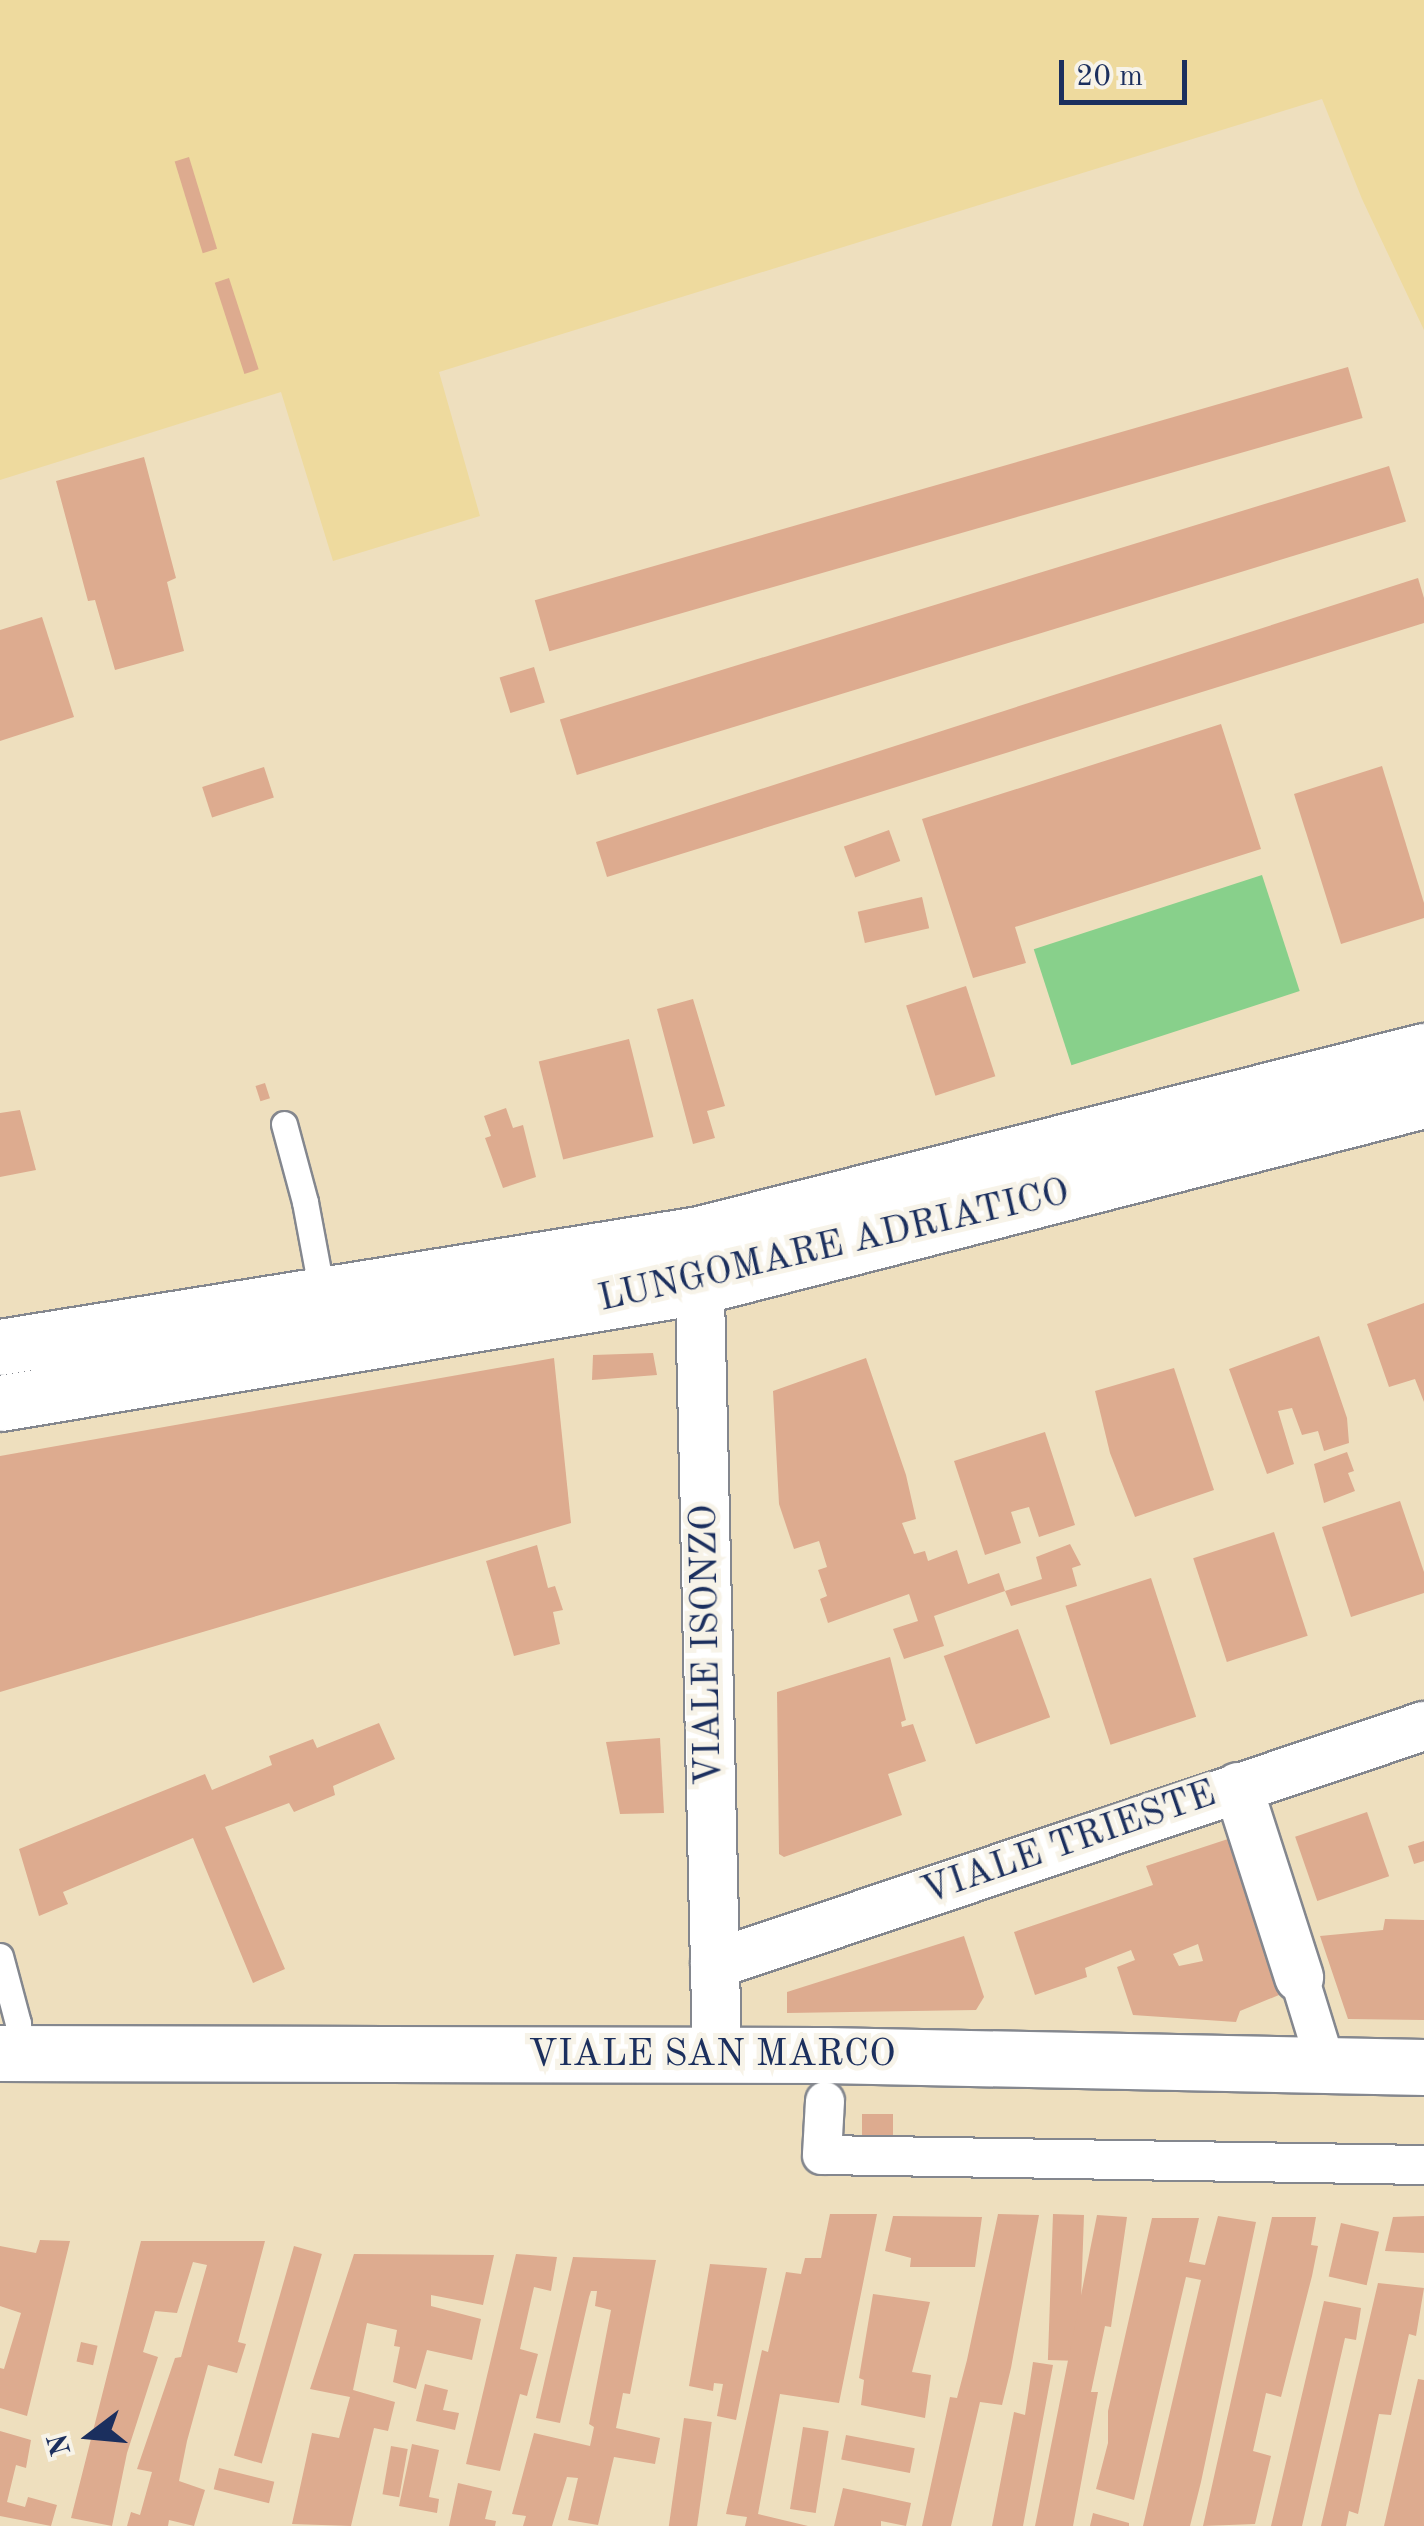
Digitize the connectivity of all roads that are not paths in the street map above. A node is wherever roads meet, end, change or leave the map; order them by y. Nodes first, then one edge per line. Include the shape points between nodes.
1 (1424, 1051) edge
2 (1424, 1100) edge
3 (284, 1124) dead end
4 (700, 1260) junction
5 (322, 1293) junction
6 (0, 1346) edge
7 (0, 1403) edge
8 (1424, 1726) edge
9 (1238, 1787) junction
10 (0, 1956) edge
11 (715, 1964) junction
12 (1299, 1977) joint
13 (9, 2053) edge
14 (716, 2056) junction
15 (1326, 2065) junction
16 (1424, 2067) edge
17 (825, 2101) dead end
18 (1424, 2165) edge

1 - 4 street, LUNGOMARE ADRIATICO
2 - 4 street, LUNGOMARE ADRIATICO
3 - 5 lane
4 - 5 street, LUNGOMARE ADRIATICO
4 - 7 street, LUNGOMARE ADRIATICO
4 - 11 street, VIALE ISONZO
5 - 6 street, LUNGOMARE ADRIATICO
8 - 9 street, VIALE TRIESTE
9 - 11 street, VIALE TRIESTE
9 - 12 street
10 - 13 lane via 18,2023
11 - 14 street, VIALE ISONZO
12 - 15 street
13 - 14 street, VIALE SAN MARCO
14 - 15 street, VIALE SAN MARCO
15 - 16 street, VIALE SAN MARCO
17 - 18 street, VIALE SAN MARCO via 822,2155

